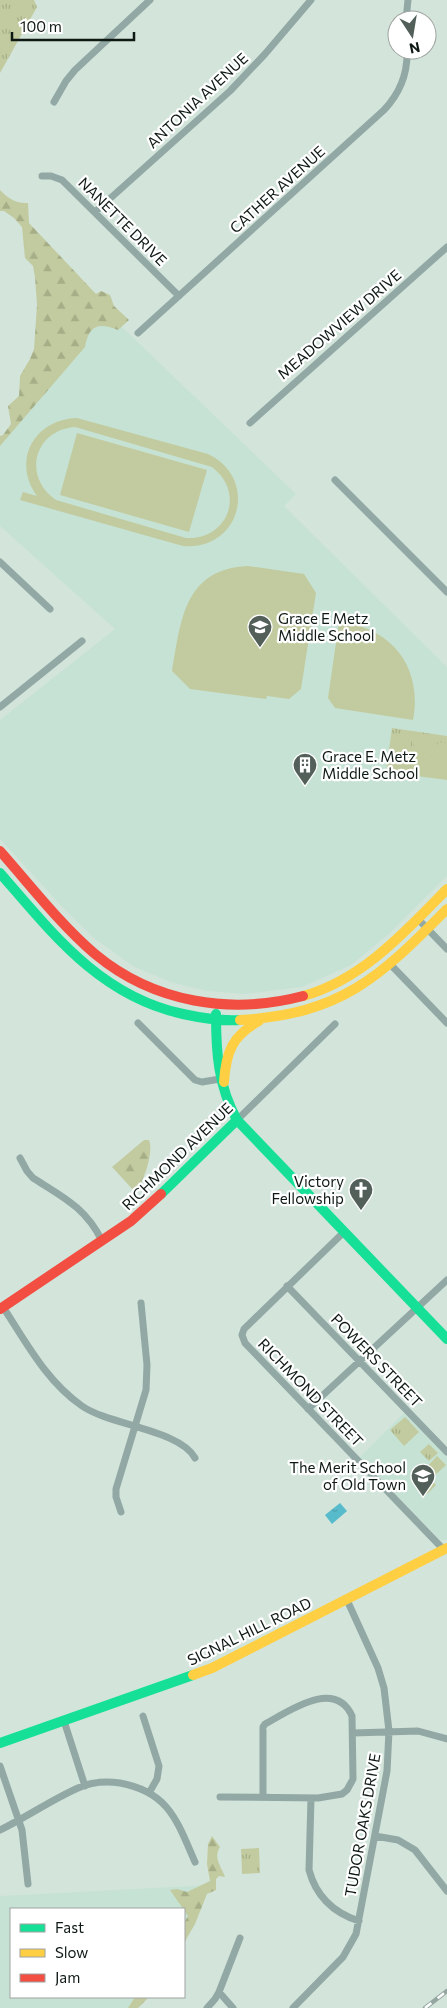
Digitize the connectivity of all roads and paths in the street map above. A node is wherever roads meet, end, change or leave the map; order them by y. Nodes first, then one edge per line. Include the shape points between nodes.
1 (149, 0) edge
2 (310, 0) edge
3 (406, 60) edge
4 (54, 102) dead end
5 (42, 176) dead end
6 (95, 212) junction
7 (447, 246) edge
8 (179, 296) junction
9 (138, 333) dead end
10 (250, 423) dead end
11 (335, 480) dead end
12 (0, 562) edge
13 (447, 592) edge
14 (50, 609) dead end
15 (82, 641) dead end
16 (0, 707) edge
17 (0, 851) edge
18 (0, 873) edge
19 (447, 889) edge
20 (447, 909) edge
21 (418, 919) junction
22 (427, 929) junction
23 (447, 949) edge
24 (391, 965) junction
25 (216, 1004) junction
26 (264, 1018) junction
27 (216, 1020) junction
28 (138, 1023) dead end
29 (447, 1023) edge
30 (335, 1024) dead end
31 (220, 1079) junction
32 (223, 1090) junction
33 (237, 1120) junction
34 (20, 1158) dead end
35 (344, 1232) junction
36 (102, 1241) junction
37 (447, 1280) edge
38 (287, 1286) junction
39 (141, 1303) dead end
40 (1, 1308) edge
41 (417, 1309) junction
42 (447, 1339) edge
43 (360, 1362) junction
44 (308, 1409) junction
45 (136, 1427) junction
46 (447, 1452) edge
47 (195, 1458) dead end
48 (121, 1512) dead end
49 (446, 1549) edge
50 (347, 1600) junction
51 (143, 1716) dead end
52 (64, 1721) junction
53 (389, 1731) junction
54 (353, 1733) junction
55 (447, 1739) edge
56 (0, 1743) edge
57 (0, 1766) edge
58 (85, 1786) junction
59 (150, 1793) junction
60 (220, 1797) dead end
61 (263, 1797) junction
62 (311, 1798) junction
63 (18, 1821) junction
64 (0, 1830) edge
65 (375, 1836) junction
66 (195, 1862) dead end
67 (28, 1884) dead end
68 (447, 1891) edge
69 (359, 1921) junction
70 (240, 1938) dead end
71 (219, 1992) junction
72 (207, 2008) edge
73 (233, 2008) edge
74 (293, 2008) edge

1 - 4 street via 75,70
2 - 6 street, ANTONIA AVENUE via 266,54 230,91
3 - 8 street, CATHER AVENUE via 404,78 384,110
5 - 6 street, NANETTE DRIVE via 62,180
6 - 8 street, NANETTE DRIVE
7 - 10 street, MEADOWVIEW DRIVE
8 - 9 street, CATHER AVENUE
11 - 13 street
12 - 14 street
15 - 16 street
17 - 25 main road via 57,917 111,966 173,996
18 - 27 main road via 71,953 107,982 162,1009
19 - 21 main road
20 - 22 main road
21 - 22 street
21 - 25 main road via 380,953 336,983 288,1000
22 - 23 street
22 - 24 main road
24 - 26 main road via 361,986 322,1005
24 - 29 street
25 - 27 main road
26 - 27 main road
26 - 32 main road via 241,1031 232,1042 226,1060
27 - 31 main road
28 - 31 street via 195,1080
30 - 33 street, RICHMOND AVENUE
31 - 32 main road
32 - 33 main road
33 - 35 main road
33 - 36 main road, RICHMOND AVENUE via 149,1206
34 - 36 street via 33,1178 80,1208
35 - 38 street, RICHMOND STREET
35 - 41 main road
36 - 40 main road, RICHMOND AVENUE
37 - 41 street
38 - 43 street, POWERS STREET
38 - 44 street, RICHMOND STREET via 244,1329 242,1335 245,1343
39 - 45 street via 148,1377
40 - 45 street via 44,1370 67,1394 90,1411
41 - 42 main road
41 - 43 street
43 - 44 street
43 - 46 street, POWERS STREET
44 - 49 street, RICHMOND STREET
45 - 47 street via 181,1444
45 - 48 street via 116,1489
49 - 50 main road, SIGNAL HILL ROAD
50 - 52 main road, SIGNAL HILL ROAD via 212,1668
50 - 53 street, TUDOR OAKS DRIVE via 378,1668
51 - 59 street via 159,1766
52 - 56 main road, SIGNAL HILL ROAD
52 - 58 street
53 - 54 street
53 - 55 street via 418,1731
53 - 65 street, TUDOR OAKS DRIVE via 387,1771
54 - 61 street via 352,1716 347,1708 336,1700 327,1699 308,1701 265,1724
54 - 62 street via 350,1786 337,1796
57 - 63 street
58 - 59 street via 116,1783
58 - 63 street
59 - 66 street via 175,1818
60 - 61 street
61 - 62 street
62 - 69 street via 312,1880 328,1903
63 - 64 street
63 - 67 street via 24,1839
65 - 68 street via 398,1840 415,1850
65 - 69 street, TUDOR OAKS DRIVE
69 - 74 street, TUDOR OAKS DRIVE via 343,1957
70 - 71 street
71 - 72 street
71 - 73 street

